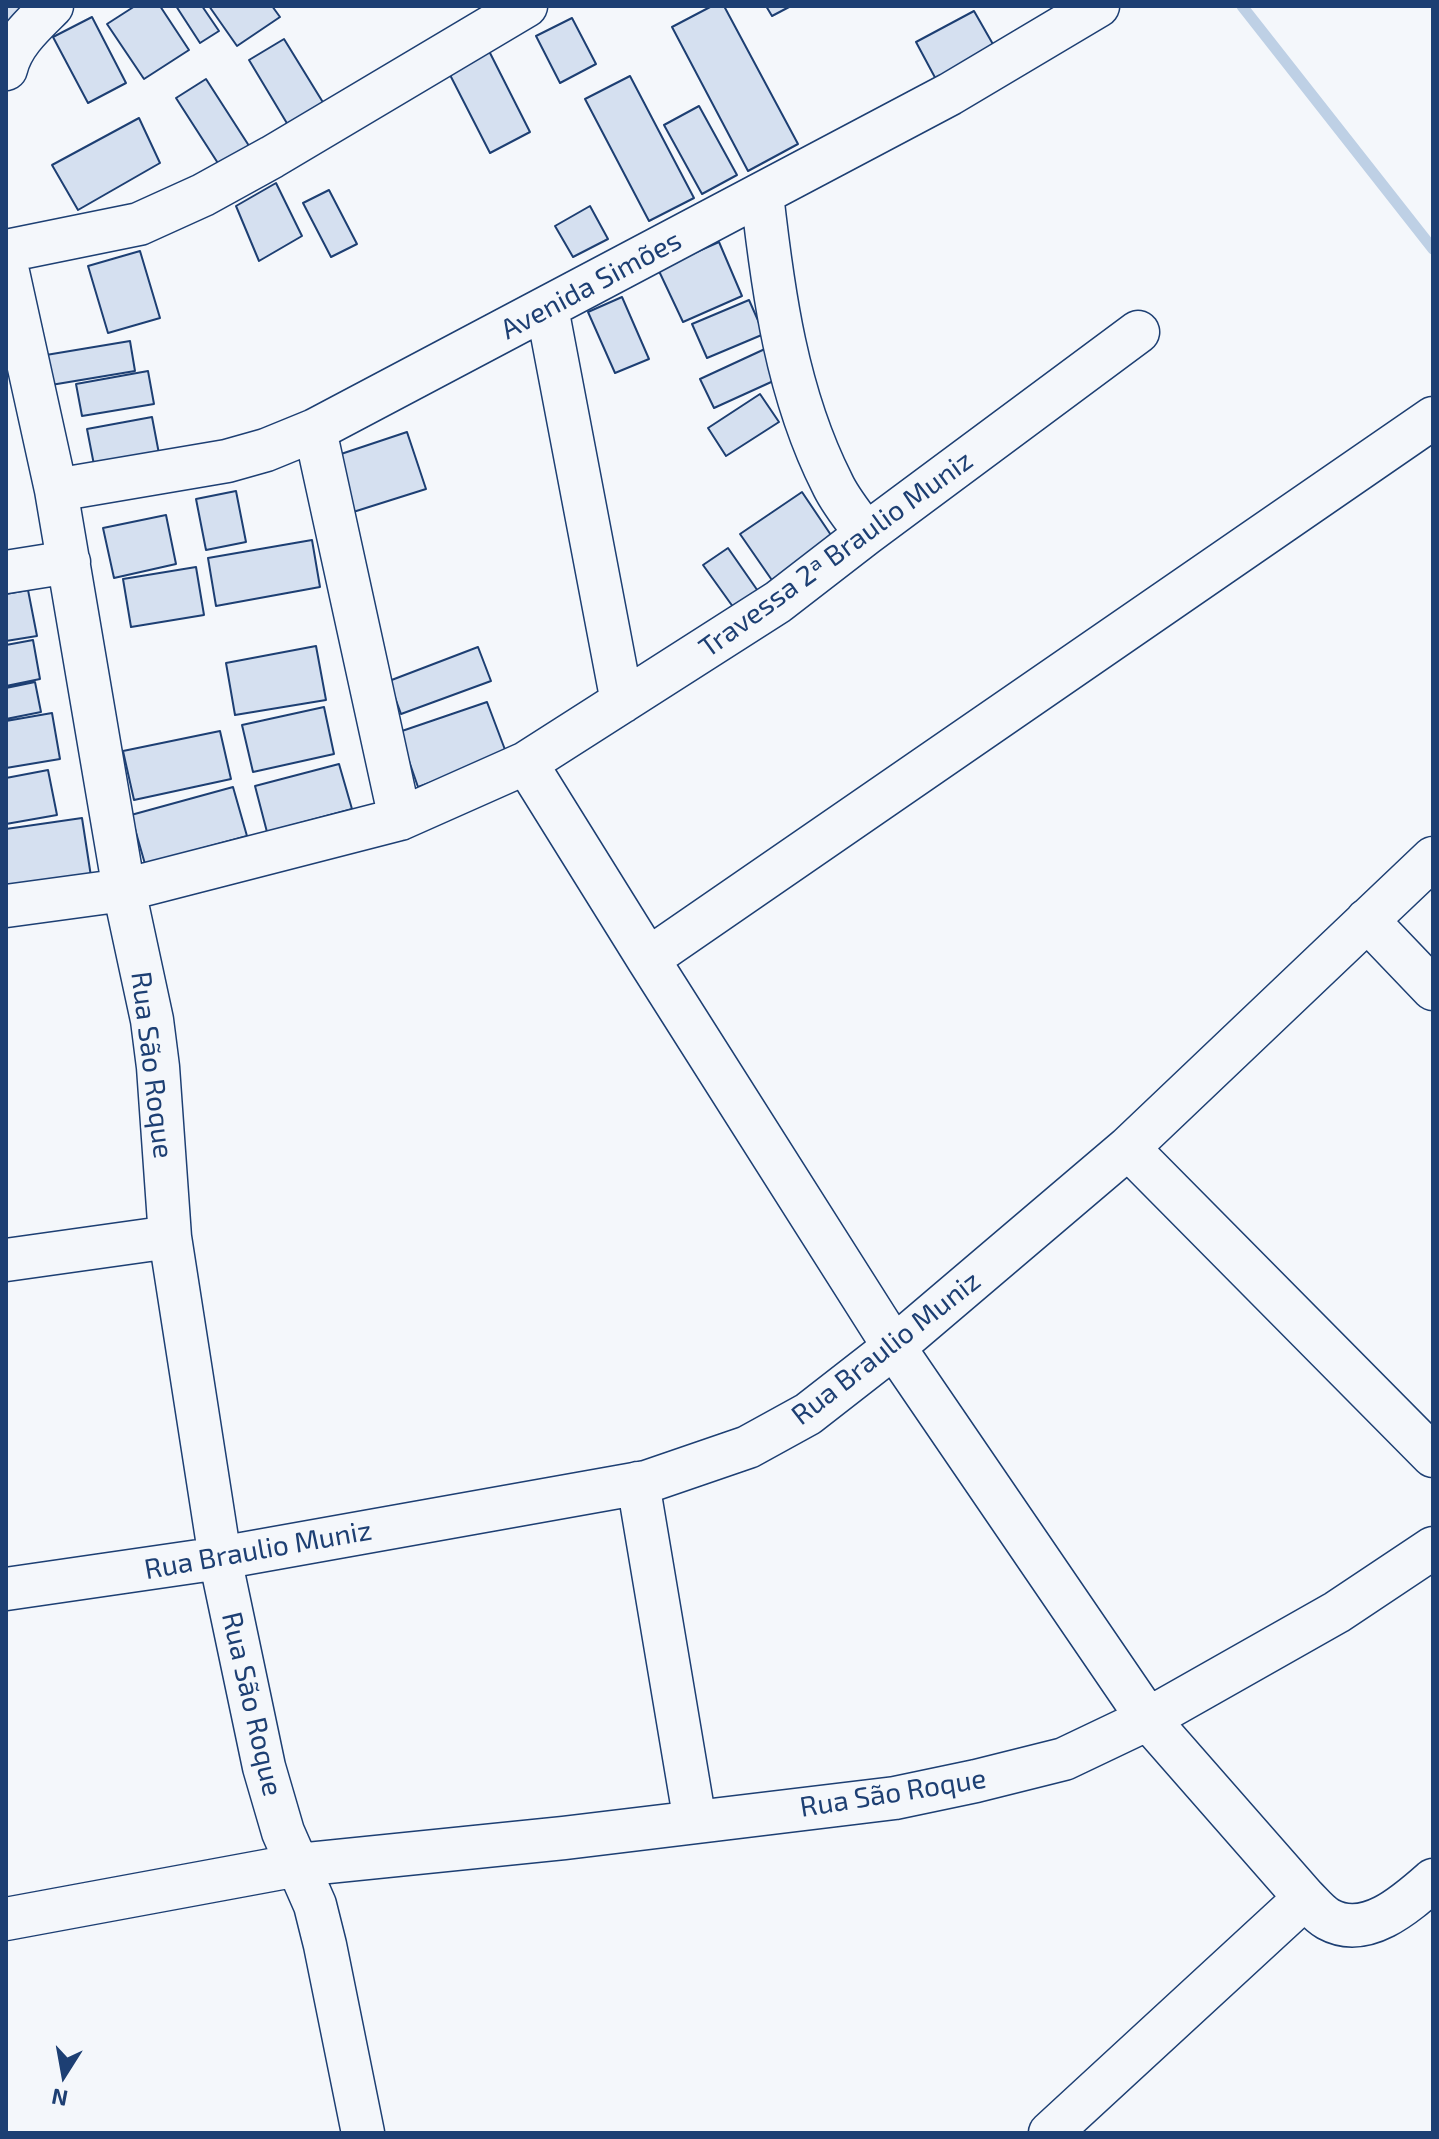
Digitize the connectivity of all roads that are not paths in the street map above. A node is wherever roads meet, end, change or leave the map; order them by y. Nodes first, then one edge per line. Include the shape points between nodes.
1 (52, 6) edge
2 (526, 6) edge
3 (1084, 9) edge
4 (6, 69) edge
5 (762, 194) junction
6 (6, 251) edge
7 (6, 263) edge
8 (547, 308) junction
9 (1138, 332) dead end
10 (1433, 418) edge
11 (315, 430) junction
12 (56, 490) junction
13 (866, 534) junction
14 (69, 562) junction
15 (6, 572) edge
16 (622, 702) junction
17 (526, 763) junction
18 (400, 819) junction
19 (1433, 858) edge
20 (124, 890) junction
21 (6, 906) edge
22 (1367, 920) junction
23 (648, 959) junction
24 (1433, 989) edge
25 (1128, 1148) junction
26 (170, 1237) junction
27 (6, 1260) edge
28 (894, 1347) junction
29 (1433, 1456) edge
30 (638, 1483) junction
31 (1433, 1548) edge
32 (220, 1558) junction
33 (6, 1589) edge
34 (1148, 1719) junction
35 (695, 1822) junction
36 (298, 1865) junction
37 (1433, 1880) edge
38 (1305, 1898) junction
39 (6, 1919) edge
40 (363, 2133) edge
41 (1050, 2133) edge

1 - 4 street via 27,30
2 - 6 street via 203,195 139,224
3 - 5 street, Avenida Simões via 950,94
5 - 8 street, Avenida Simões
5 - 13 street via 776,299 799,402 833,487
7 - 12 street, Rua São Roque
8 - 11 street, Avenida Simões
8 - 16 street
9 - 13 street, Travessa 2ª Braulio Muniz
10 - 23 street
11 - 12 street, Avenida Simões via 227,461
11 - 18 street
12 - 14 street, Rua São Roque
13 - 16 street, Travessa 2ª Braulio Muniz via 778,602
14 - 15 street
14 - 20 street, Rua São Roque
16 - 17 street, Travessa 2ª Braulio Muniz
17 - 18 street, Travessa 2ª Braulio Muniz
17 - 23 street
18 - 20 street, Travessa 2ª Braulio Muniz
19 - 22 street, Rua Braulio Muniz
20 - 21 street, Travessa 2ª Braulio Muniz
20 - 26 street, Rua São Roque via 152,1020
22 - 24 street
22 - 25 street, Rua Braulio Muniz
23 - 28 street
25 - 28 street, Rua Braulio Muniz
25 - 29 street
26 - 27 street
26 - 32 street, Rua São Roque
28 - 30 street, Rua Braulio Muniz via 808,1414 748,1447
28 - 34 street
30 - 32 street, Rua Braulio Muniz
30 - 35 street
31 - 34 street, Rua São Roque via 1337,1612
32 - 33 street, Rua Braulio Muniz
32 - 36 street, Rua São Roque via 264,1767
34 - 35 street, Rua São Roque via 1064,1759 976,1781 895,1798
34 - 38 street
35 - 36 street, Rua São Roque
36 - 39 street, Rua São Roque
36 - 40 street, Rua São Roque via 315,1905
37 - 38 street via 1399,1908 1355,1926 1325,1918
38 - 41 street

